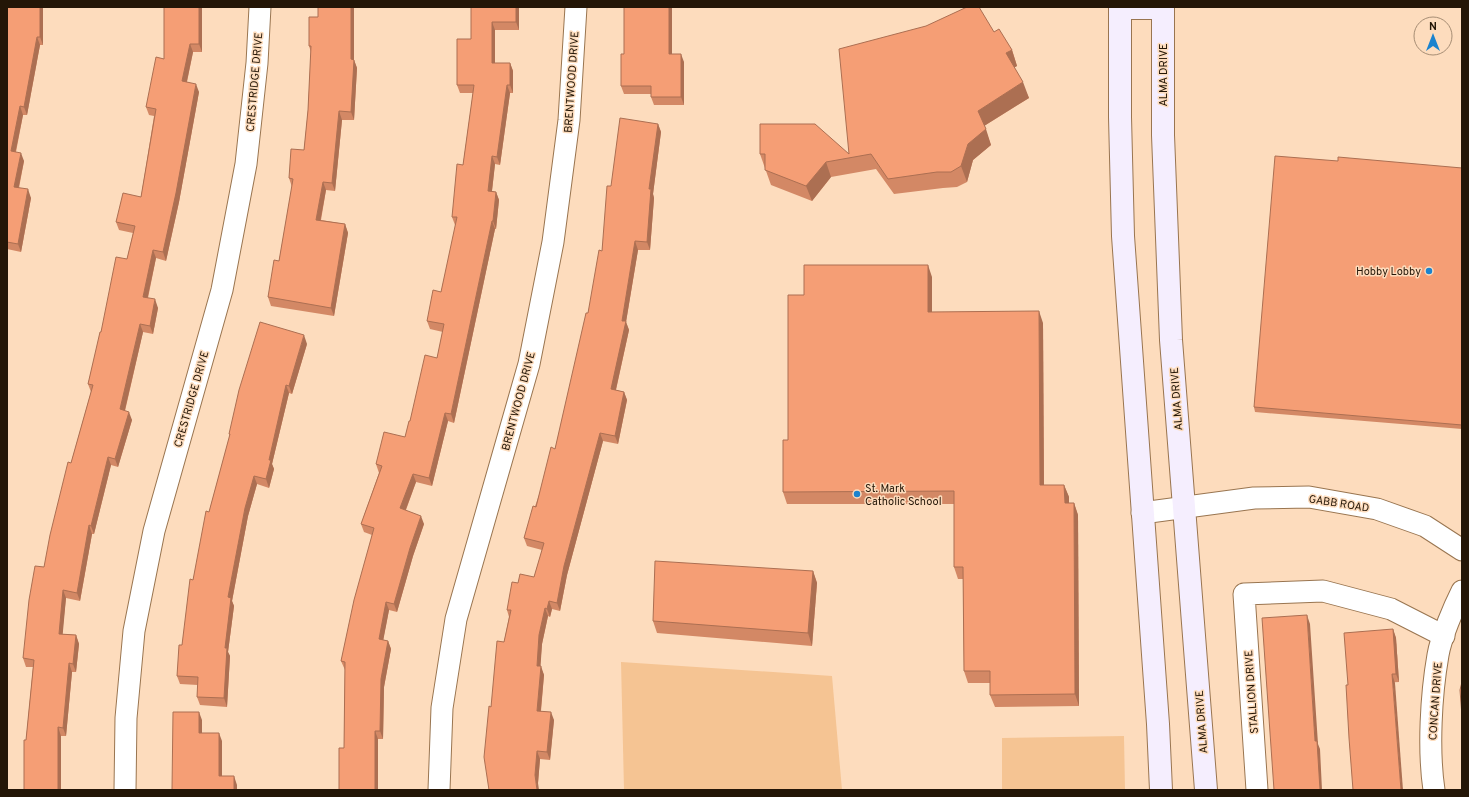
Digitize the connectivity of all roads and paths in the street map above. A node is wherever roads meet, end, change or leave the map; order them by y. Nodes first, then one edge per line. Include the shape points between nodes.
1 (260, 7) edge
2 (576, 7) edge
3 (1120, 7) edge
4 (1163, 8) edge
5 (1184, 508) junction
6 (1142, 513) junction
7 (1462, 550) edge
8 (1462, 591) edge
9 (1444, 636) junction
10 (125, 790) edge
11 (439, 790) edge
12 (1161, 790) edge
13 (1206, 790) edge
14 (1257, 790) edge
15 (1434, 790) edge

1 - 10 street, CRESTRIDGE DRIVE via 246,164 223,283 154,531 134,631 126,718
2 - 11 street, BRENTWOOD DRIVE via 569,120 553,242 529,364 456,619 442,708
3 - 4 main road
3 - 6 main road via 1123,236
4 - 5 main road, ALMA DRIVE via 1162,136 1171,340
5 - 6 street, GABB ROAD
5 - 7 street, GABB ROAD via 1254,498 1309,498 1377,510 1425,526
5 - 13 main road, ALMA DRIVE
6 - 12 main road
8 - 9 street, CONCAN DRIVE
9 - 14 street, STALLION DRIVE via 1392,609 1323,591 1244,594
9 - 15 street, CONCAN DRIVE via 1438,654 1433,702 1431,770

